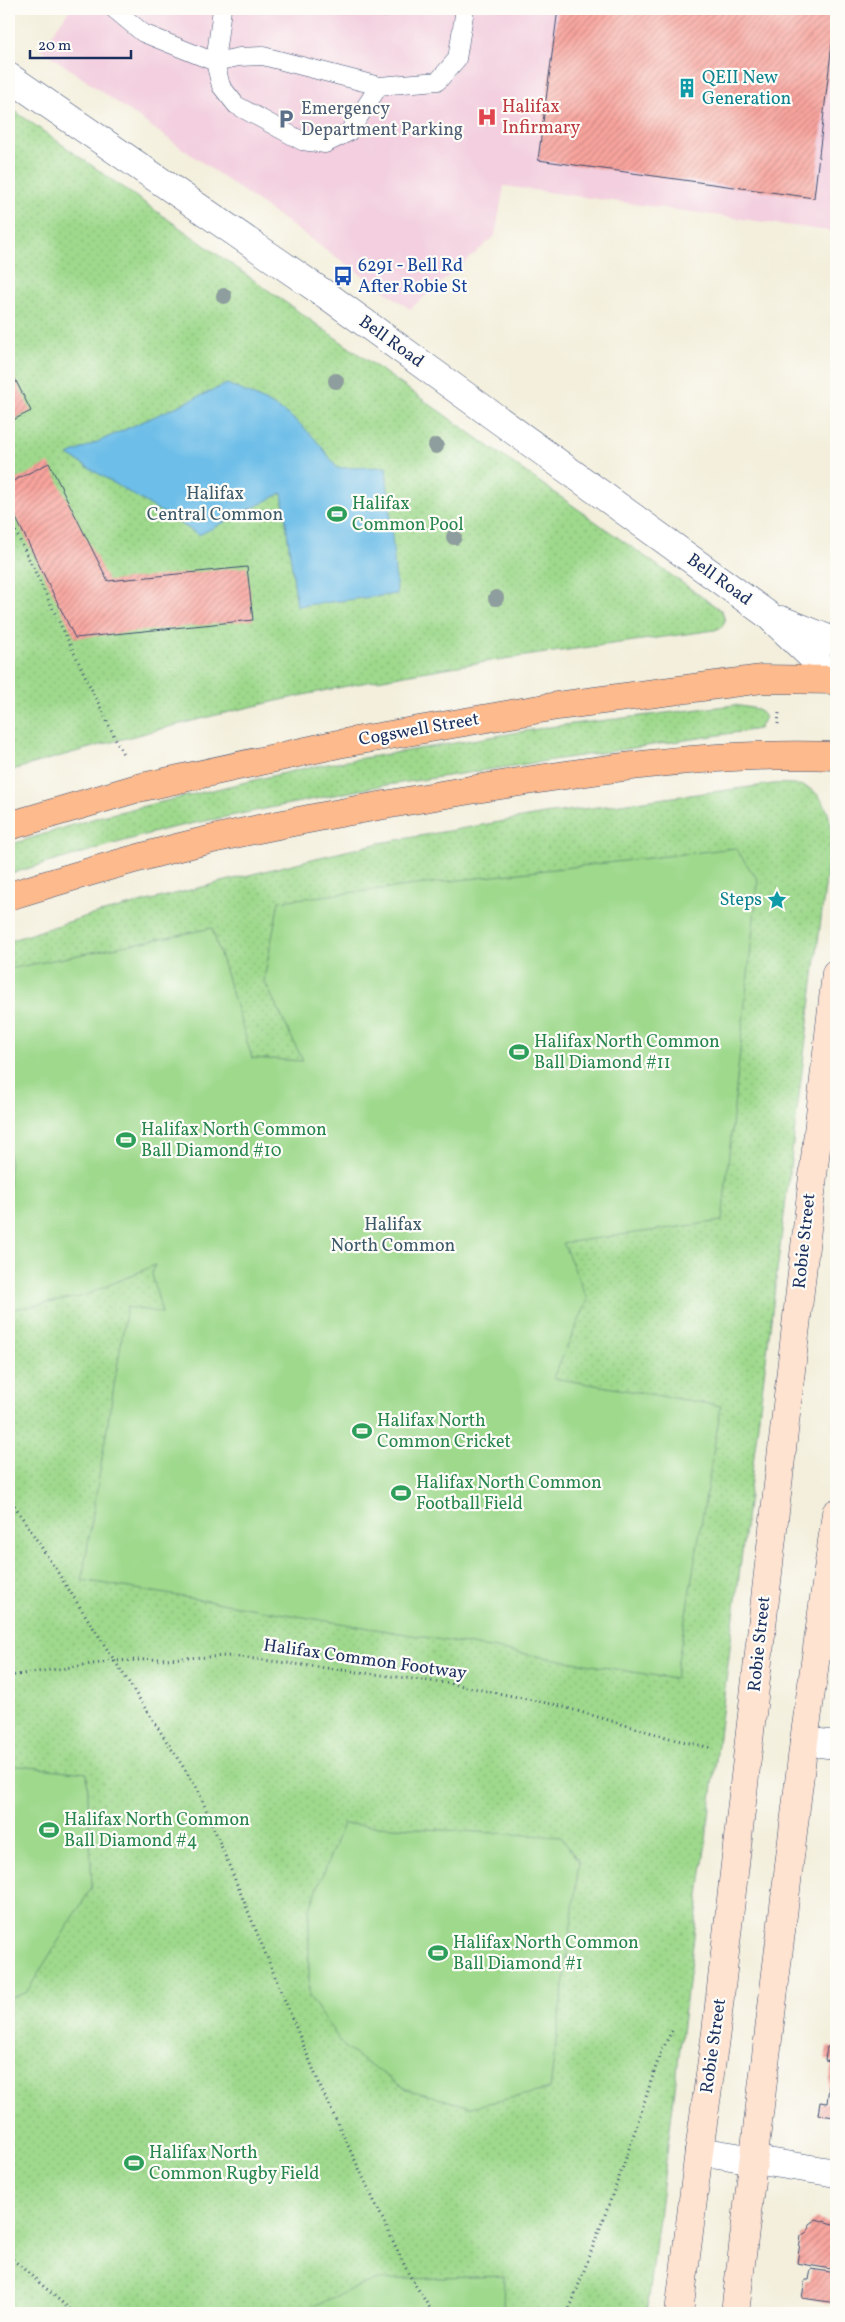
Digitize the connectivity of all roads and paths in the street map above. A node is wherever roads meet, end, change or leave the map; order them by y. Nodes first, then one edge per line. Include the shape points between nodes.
1 (114, 9) edge
2 (222, 9) edge
3 (466, 9) edge
4 (215, 62) junction
5 (9, 78) edge
6 (379, 86) junction
7 (9, 518) edge
8 (768, 615) junction
9 (836, 642) edge
10 (836, 680) edge
11 (779, 712) dead end
12 (779, 728) dead end
13 (123, 754) dead end
14 (836, 756) edge
15 (9, 826) edge
16 (9, 896) edge
17 (836, 974) edge
18 (9, 1496) edge
19 (836, 1513) edge
20 (113, 1661) junction
21 (9, 1676) edge
22 (804, 1740) junction
23 (836, 1745) edge
24 (712, 1748) dead end
25 (673, 2030) dead end
26 (699, 2151) junction
27 (754, 2160) junction
28 (836, 2173) edge
29 (9, 2256) edge
30 (74, 2313) edge
31 (433, 2313) edge
32 (568, 2313) edge
33 (679, 2313) edge
34 (735, 2313) edge

1 - 4 lane via 143,34
2 - 4 lane
3 - 6 lane via 457,59 438,81
4 - 6 lane via 263,56
4 - 6 lane via 221,86 236,105 302,141 325,144 349,132
5 - 8 street, Bell Road via 332,299
7 - 13 path
8 - 9 street, Bell Road
8 - 10 street, Bell Road
10 - 15 main road, Cogswell Street via 762,679 557,706 338,744 138,788
11 - 12 path
14 - 16 main road via 772,754 688,760 529,780 361,809 196,843
17 - 26 main road, Robie Street via 716,2032
18 - 20 path
19 - 22 main road
20 - 21 path, Halifax Common Footway
20 - 24 path, Halifax Common Footway via 231,1656 453,1684 557,1705
20 - 31 path via 198,1790 321,2088 409,2275
22 - 23 street
22 - 27 main road
25 - 32 path via 660,2054 624,2164
26 - 27 street
26 - 33 main road, Robie Street
27 - 28 street
27 - 34 main road
29 - 30 path

